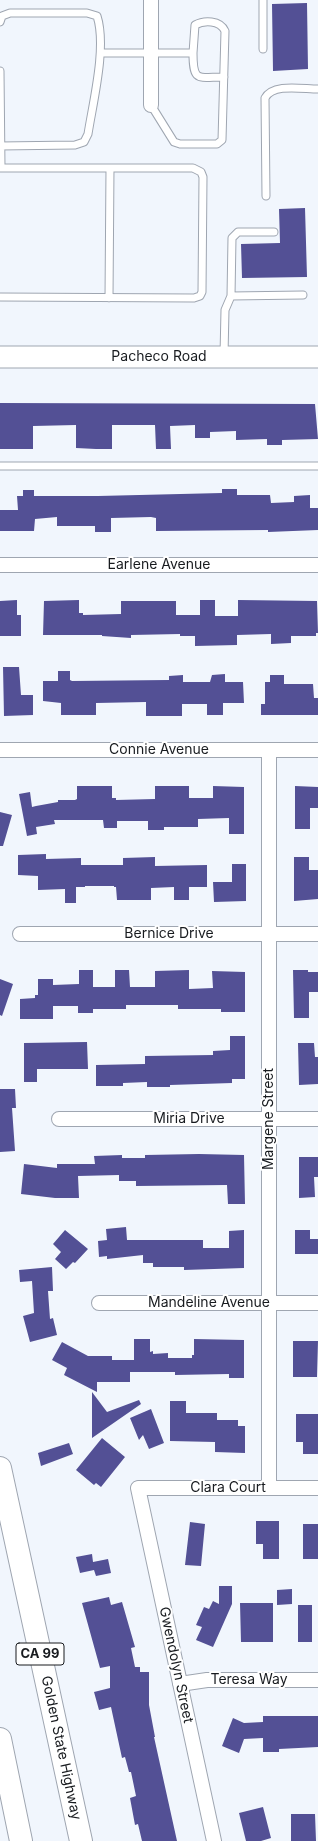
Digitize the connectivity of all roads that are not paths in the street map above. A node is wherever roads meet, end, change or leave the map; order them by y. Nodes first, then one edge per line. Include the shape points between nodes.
1 (150, 0) edge
2 (263, 0) edge
3 (0, 22) edge
4 (263, 49) dead end
5 (101, 53) junction
6 (151, 53) junction
7 (193, 53) junction
8 (0, 71) edge
9 (224, 77) junction
10 (318, 89) edge
11 (151, 105) joint
12 (0, 146) edge
13 (1, 167) edge
14 (110, 168) junction
15 (266, 196) dead end
16 (274, 232) dead end
17 (231, 296) junction
18 (303, 296) dead end
19 (0, 297) edge
20 (109, 298) junction
21 (0, 356) edge
22 (224, 357) junction
23 (318, 357) edge
24 (0, 466) edge
25 (318, 466) edge
26 (0, 565) edge
27 (318, 565) edge
28 (0, 750) edge
29 (269, 750) junction
30 (318, 750) edge
31 (20, 934) dead end
32 (269, 934) junction
33 (318, 934) edge
34 (59, 1119) dead end
35 (269, 1119) junction
36 (318, 1119) edge
37 (99, 1303) dead end
38 (269, 1303) junction
39 (318, 1303) edge
40 (0, 1468) edge
41 (138, 1488) joint
42 (269, 1488) junction
43 (318, 1488) edge
44 (318, 1680) edge
45 (180, 1684) junction
46 (0, 1739) edge
47 (21, 1841) edge
48 (81, 1841) edge
49 (214, 1841) edge

1 - 6 street
2 - 4 lane
3 - 5 lane via 2,16 10,13 87,13 97,16
5 - 6 lane
5 - 12 lane via 88,134 84,142 75,145
6 - 7 lane
6 - 11 street
7 - 9 lane via 195,75
7 - 9 lane via 195,25 200,22 219,23 223,26
8 - 12 lane
9 - 11 lane via 223,134 222,140 217,144 174,142
10 - 15 lane via 275,89 268,92 265,98
12 - 13 lane
13 - 14 lane
14 - 20 lane
14 - 20 lane via 193,168 203,177 200,296
16 - 17 lane via 234,234
17 - 18 lane
17 - 22 lane via 225,310
19 - 20 lane
21 - 22 street, Pacheco Road
22 - 23 street, Pacheco Road
24 - 25 lane
26 - 27 street, Earlene Avenue
28 - 29 street, Connie Avenue
29 - 30 street, Connie Avenue
29 - 32 street, Margene Street
31 - 32 street, Bernice Drive
32 - 33 street, Bernice Drive
32 - 35 street, Margene Street
34 - 35 street, Miria Drive
35 - 36 street, Miria Drive
35 - 38 street, Margene Street
37 - 38 street, Mandeline Avenue
38 - 39 street, Mandeline Avenue
38 - 42 street, Margene Street
40 - 48 highway, Golden State Highway / CA 99
41 - 42 street, Clara Court
41 - 45 street, Gwendolyn Street
42 - 43 street, Clara Court
44 - 45 street, Teresa Way via 207,1680
45 - 49 street, Gwendolyn Street
46 - 47 highway

